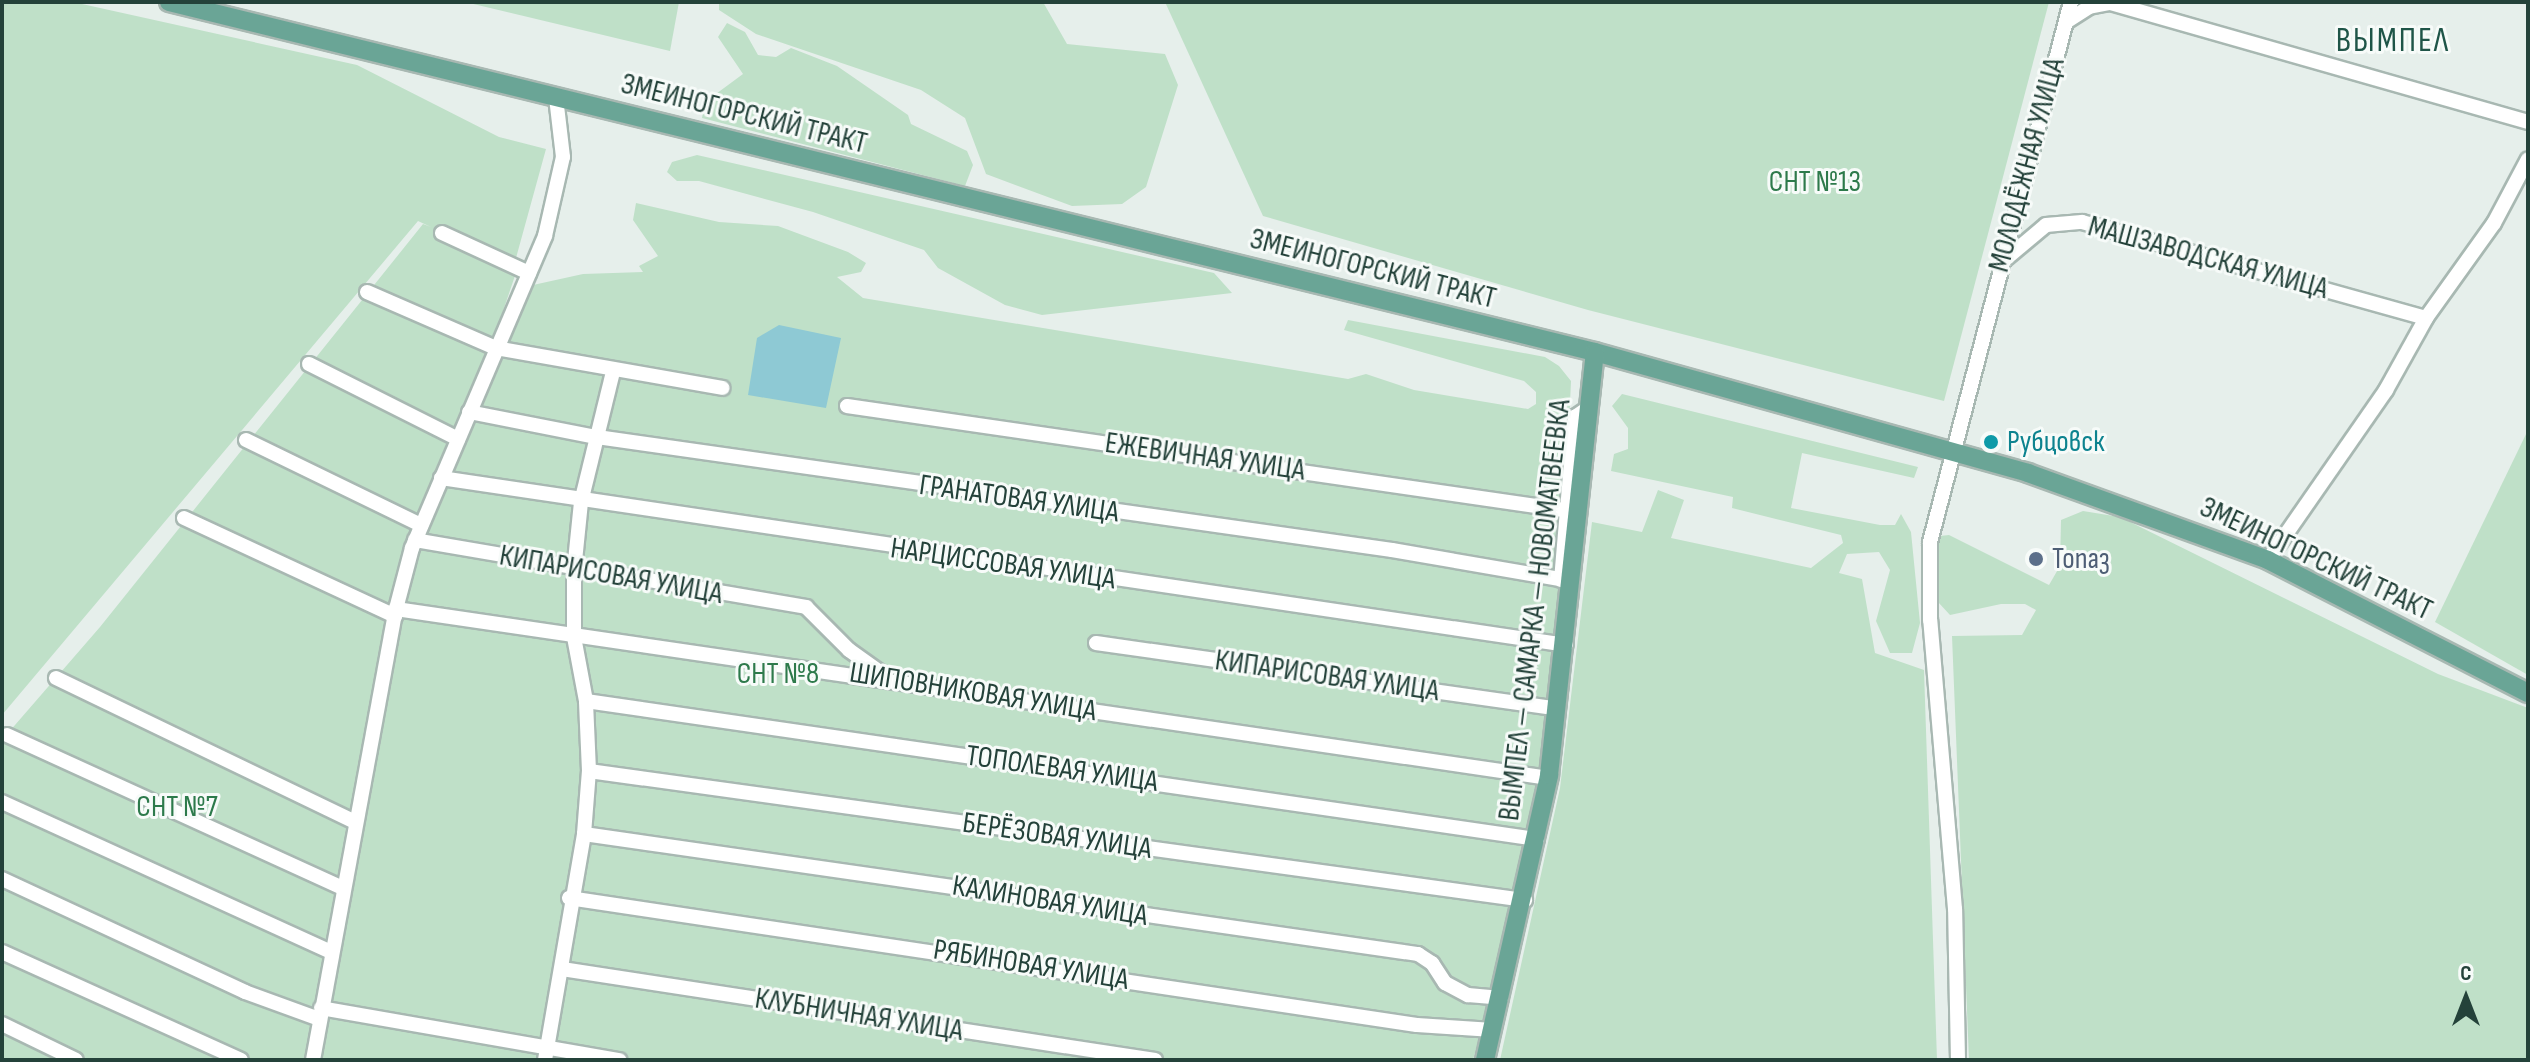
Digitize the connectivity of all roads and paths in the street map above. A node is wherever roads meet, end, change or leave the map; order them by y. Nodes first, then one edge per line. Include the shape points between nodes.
1 (169, 2) edge
2 (2071, 2) edge
3 (2108, 3) edge
4 (2066, 22) junction
5 (556, 97) junction
6 (2528, 122) edge
7 (2528, 159) edge
8 (442, 233) dead end
9 (2001, 263) junction
10 (529, 273) junction
11 (367, 292) dead end
12 (2426, 318) junction
13 (496, 348) junction
14 (1595, 352) junction
15 (309, 364) dead end
16 (613, 372) junction
17 (723, 388) dead end
18 (847, 406) dead end
19 (1585, 410) junction
20 (469, 412) junction
21 (597, 437) junction
22 (458, 439) junction
23 (246, 440) dead end
24 (1950, 451) junction
25 (441, 478) junction
26 (581, 502) junction
27 (1563, 510) junction
28 (184, 518) dead end
29 (421, 525) junction
30 (415, 540) junction
31 (2268, 560) junction
32 (574, 571) junction
33 (1566, 580) junction
34 (395, 612) junction
35 (574, 637) junction
36 (1096, 643) dead end
37 (1566, 645) junction
38 (886, 677) junction
39 (56, 678) dead end
40 (2528, 693) edge
41 (586, 701) junction
42 (1557, 709) junction
43 (7, 735) dead end
44 (589, 771) junction
45 (1549, 778) junction
46 (2, 802) edge
47 (353, 821) junction
48 (584, 834) junction
49 (1537, 839) junction
50 (2, 879) edge
51 (342, 888) junction
52 (569, 898) junction
53 (1525, 900) junction
54 (2, 952) edge
55 (331, 952) junction
56 (562, 969) junction
57 (1501, 998) junction
58 (320, 1014) junction
59 (2, 1024) edge
60 (1493, 1030) junction
61 (546, 1054) edge
62 (76, 1060) edge
63 (241, 1060) edge
64 (313, 1060) edge
65 (620, 1060) edge
66 (1155, 1060) edge
67 (1485, 1060) edge
68 (1958, 1060) edge

1 - 5 main road, ЗМЕИНОГОРСКИЙ ТРАКТ
2 - 4 street, МОЛОДЁЖНАЯ УЛИЦА
3 - 4 street via 2089,7
3 - 6 street
4 - 9 street, МОЛОДЁЖНАЯ УЛИЦА
5 - 10 street via 563,157 545,236
5 - 14 main road, ЗМЕИНОГОРСКИЙ ТРАКТ
7 - 12 street via 2494,223
8 - 10 street
9 - 12 street, МАШЗАВОДСКАЯ УЛИЦА via 2046,225 2082,222
9 - 24 street, МОЛОДЁЖНАЯ УЛИЦА
10 - 13 street
11 - 13 street
12 - 31 street via 2386,390
13 - 16 street
13 - 20 street
14 - 19 main road, ВЫМПЕЛ — САМАРКА — НОВОМАТВЕЕВКА
14 - 24 main road, ЗМЕИНОГОРСКИЙ ТРАКТ
15 - 22 street
16 - 17 street
16 - 21 street
18 - 27 street, ЕЖЕВИЧНАЯ УЛИЦА
19 - 27 street via 1575,417
19 - 33 main road, ВЫМПЕЛ — САМАРКА — НОВОМАТВЕЕВКА
20 - 21 street, ГРАНАТОВАЯ УЛИЦА
20 - 22 street
21 - 26 street
21 - 33 street, ГРАНАТОВАЯ УЛИЦА via 1392,550
22 - 25 street
23 - 29 street
24 - 31 main road, ЗМЕИНОГОРСКИЙ ТРАКТ via 2117,502
24 - 68 street, МОЛОДЁЖНАЯ УЛИЦА via 1930,542 1929,596 1955,909
25 - 26 street, НАРЦИССОВАЯ УЛИЦА
25 - 29 street
26 - 32 street
26 - 37 street, НАРЦИССОВАЯ УЛИЦА
27 - 33 street
28 - 34 street, ШИПОВНИКОВАЯ УЛИЦА
29 - 30 street
30 - 32 street, КИПАРИСОВАЯ УЛИЦА
30 - 34 street
31 - 40 main road, ЗМЕИНОГОРСКИЙ ТРАКТ
32 - 35 street
32 - 38 street, КИПАРИСОВАЯ УЛИЦА via 806,607 849,650
33 - 37 main road, ВЫМПЕЛ — САМАРКА — НОВОМАТВЕЕВКА
34 - 35 street, ШИПОВНИКОВАЯ УЛИЦА
34 - 47 street
35 - 38 street, ШИПОВНИКОВАЯ УЛИЦА
35 - 41 street
36 - 42 street, КИПАРИСОВАЯ УЛИЦА
37 - 42 main road, ВЫМПЕЛ — САМАРКА — НОВОМАТВЕЕВКА
38 - 45 street, ШИПОВНИКОВАЯ УЛИЦА
39 - 47 street
41 - 44 street
41 - 49 street, ТОПОЛЕВАЯ УЛИЦА
42 - 45 main road, ВЫМПЕЛ — САМАРКА — НОВОМАТВЕЕВКА
43 - 51 street
44 - 48 street
44 - 53 street, БЕРЁЗОВАЯ УЛИЦА
45 - 49 main road, ВЫМПЕЛ — САМАРКА — НОВОМАТВЕЕВКА
46 - 55 street
47 - 51 street
48 - 52 street
48 - 57 street, КАЛИНОВАЯ УЛИЦА via 1418,954 1432,963 1445,983 1468,995
49 - 53 main road, ВЫМПЕЛ — САМАРКА — НОВОМАТВЕЕВКА
50 - 58 street via 245,992
51 - 55 street
52 - 56 street
52 - 60 street, РЯБИНОВАЯ УЛИЦА via 1417,1025
53 - 57 main road, ВЫМПЕЛ — САМАРКА — НОВОМАТВЕЕВКА
54 - 63 street
55 - 58 street
56 - 61 street
56 - 66 street, КЛУБНИЧНАЯ УЛИЦА
57 - 60 main road, ВЫМПЕЛ — САМАРКА — НОВОМАТВЕЕВКА
58 - 61 street
58 - 64 street
59 - 62 street
60 - 67 main road, ВЫМПЕЛ — САМАРКА — НОВОМАТВЕЕВКА
61 - 65 street

